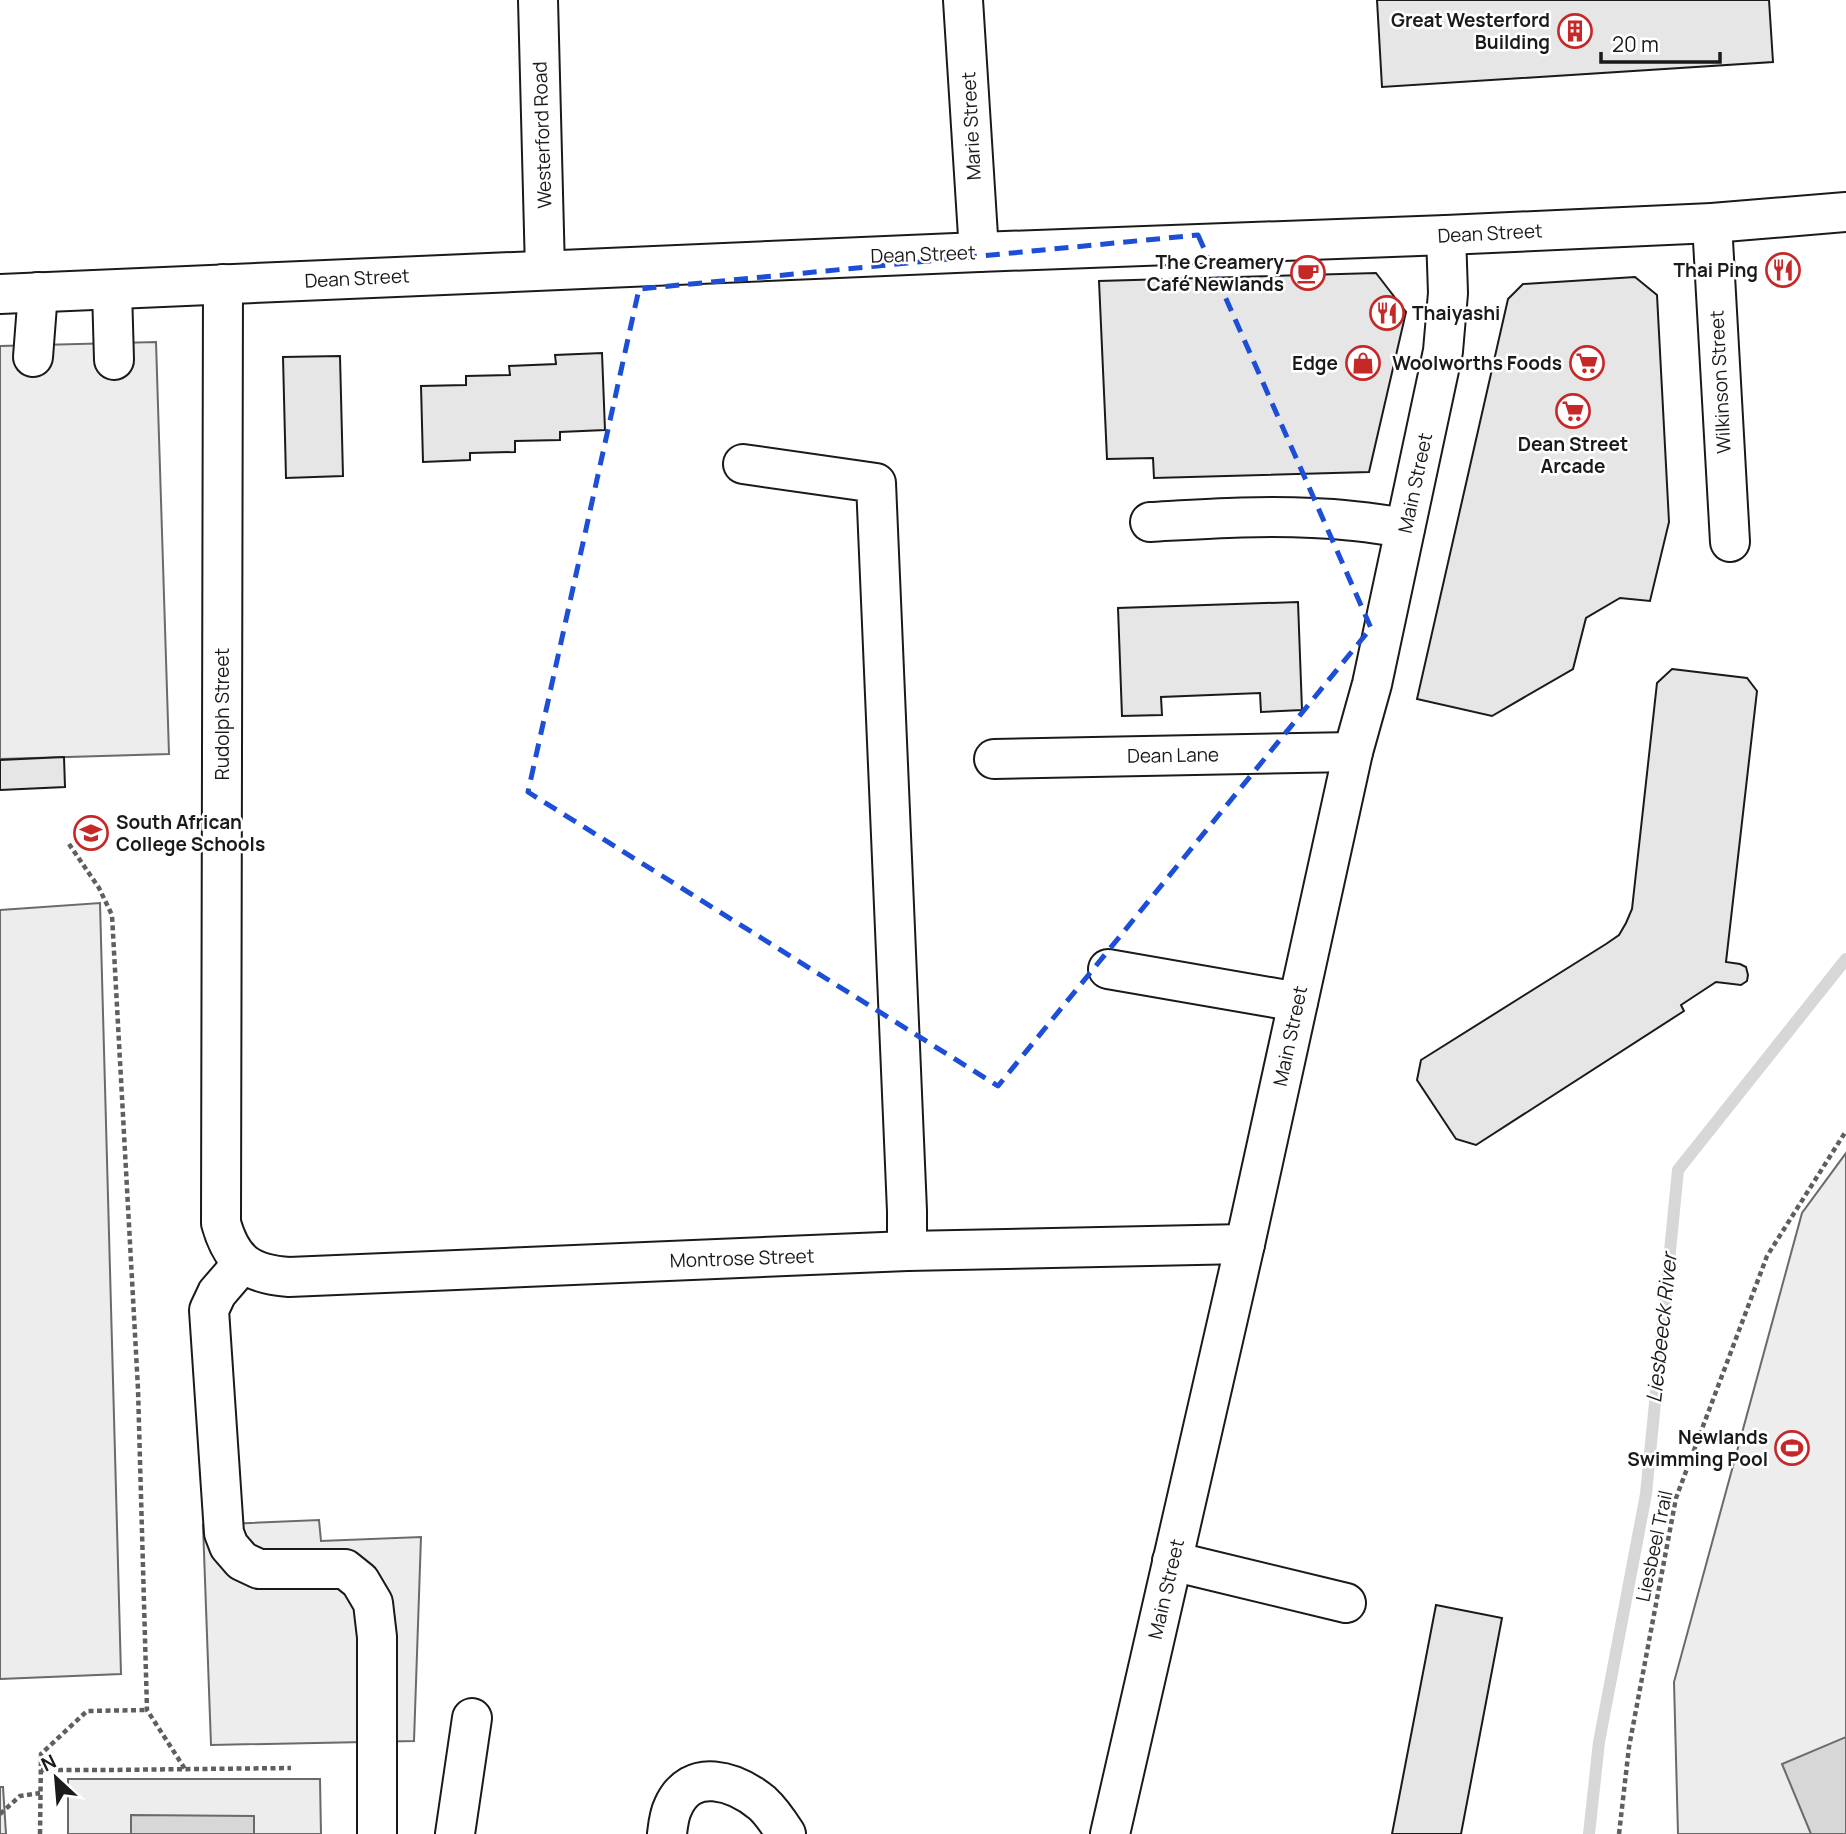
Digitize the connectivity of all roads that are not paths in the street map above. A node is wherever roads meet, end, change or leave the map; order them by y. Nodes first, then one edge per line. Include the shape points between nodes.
1 (538, 0) edge
2 (963, 0) edge
3 (1846, 212) edge
4 (1712, 223) junction
5 (1446, 235) junction
6 (979, 252) junction
7 (545, 270) junction
8 (223, 284) junction
9 (112, 290) junction
10 (38, 292) junction
11 (0, 294) edge
12 (33, 357) dead end
13 (114, 360) dead end
14 (743, 464) dead end
15 (1150, 522) dead end
16 (1405, 527) junction
17 (1730, 542) dead end
18 (1353, 752) junction
19 (993, 759) dead end
20 (1108, 970) dead end
21 (1298, 1002) junction
22 (1245, 1244) junction
23 (907, 1251) junction
24 (242, 1264) junction
25 (1172, 1561) junction
26 (1346, 1603) dead end
27 (472, 1718) dead end
28 (377, 1834) edge
29 (455, 1834) edge
30 (667, 1834) edge
31 (786, 1834) edge
32 (1110, 1834) edge

1 - 7 street, Westerford Road
2 - 6 street, Marie Street
3 - 4 street, Dean Street
4 - 5 street, Dean Street
4 - 17 street, Wilkinson Street
5 - 6 street, Dean Street
5 - 16 street, Main Street via 1443,351
6 - 7 street, Dean Street
7 - 8 street, Dean Street
8 - 9 street, Dean Street
8 - 24 street, Rudolph Street via 221,1223
9 - 10 street, Dean Street
9 - 13 street
10 - 11 street, Dean Street
10 - 12 street
14 - 23 street via 876,483
15 - 16 street via 1312,517
16 - 18 street, Main Street
18 - 19 street, Dean Lane
18 - 21 street, Main Street
20 - 21 street
21 - 22 street, Main Street
22 - 23 street, Montrose Street
22 - 25 street, Main Street
23 - 24 street, Montrose Street via 289,1277 269,1276
24 - 28 street via 209,1310 224,1533 242,1561 259,1569 345,1569 360,1581 373,1603
25 - 26 street
25 - 32 street, Main Street
27 - 29 street
30 - 31 street via 673,1807 684,1790 702,1781 721,1781 763,1804

